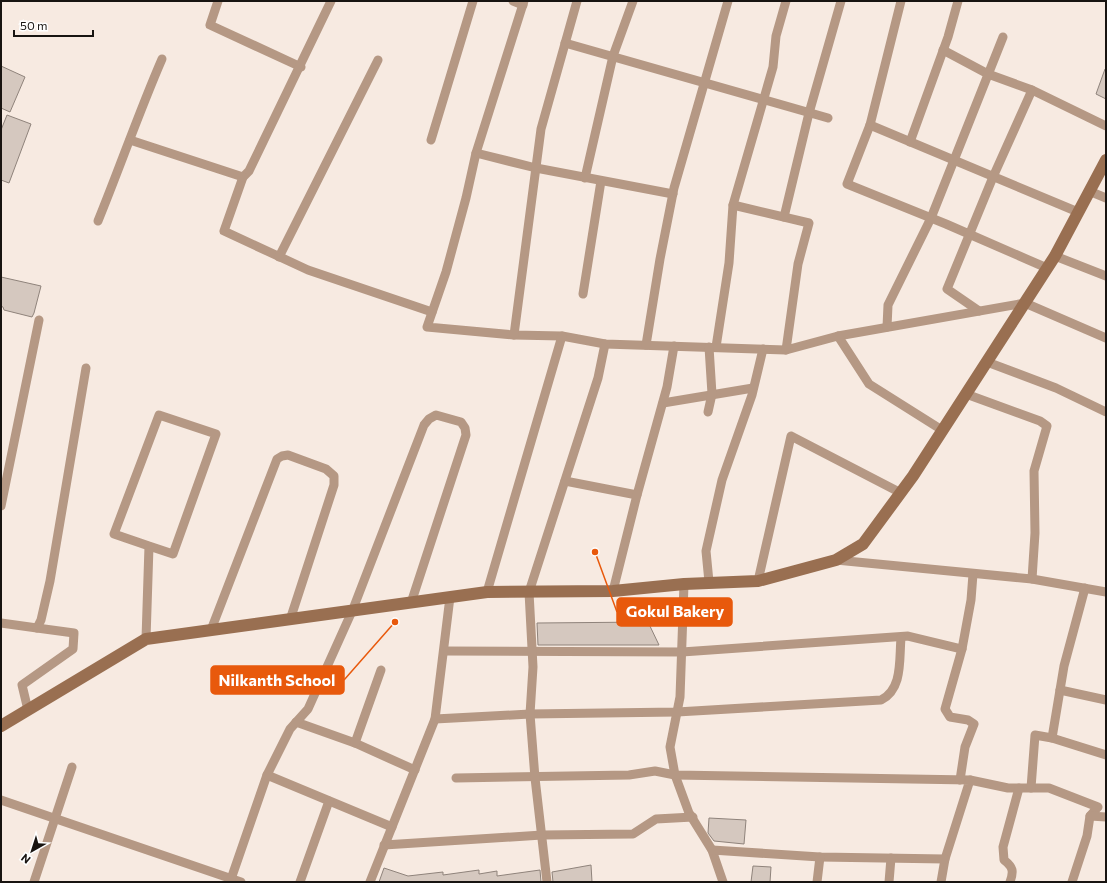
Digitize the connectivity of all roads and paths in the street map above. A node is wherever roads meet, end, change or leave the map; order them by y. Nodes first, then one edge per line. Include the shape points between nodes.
1 (218, 1) edge
2 (331, 1) edge
3 (473, 1) edge
4 (513, 1) edge
5 (577, 1) edge
6 (633, 1) edge
7 (728, 1) edge
8 (786, 1) edge
9 (841, 1) edge
10 (901, 1) edge
11 (958, 1) edge
12 (524, 3) edge
13 (1003, 37) dead end
14 (565, 43) junction
15 (943, 50) junction
16 (612, 56) junction
17 (162, 59) dead end
18 (378, 60) dead end
19 (301, 67) junction
20 (988, 74) junction
21 (704, 82) junction
22 (1032, 90) junction
23 (763, 100) junction
24 (809, 113) junction
25 (828, 118) dead end
26 (870, 125) junction
27 (1106, 126) edge
28 (130, 140) junction
29 (431, 140) dead end
30 (910, 142) junction
31 (476, 153) junction
32 (955, 160) junction
33 (1106, 160) edge
34 (536, 168) junction
35 (243, 177) junction
36 (994, 177) junction
37 (585, 178) junction
38 (601, 181) junction
39 (1090, 191) junction
40 (673, 194) junction
41 (1106, 198) edge
42 (733, 205) junction
43 (1078, 212) junction
44 (784, 217) junction
45 (931, 218) junction
46 (98, 221) dead end
47 (970, 234) junction
48 (1055, 256) junction
49 (279, 257) junction
50 (1047, 268) junction
51 (1106, 276) edge
52 (583, 294) dead end
53 (1025, 303) junction
54 (979, 311) junction
55 (432, 312) junction
56 (39, 320) dead end
57 (887, 327) junction
58 (514, 335) junction
59 (562, 336) junction
60 (838, 336) junction
61 (1106, 338) edge
62 (605, 344) junction
63 (646, 344) junction
64 (674, 346) junction
65 (712, 347) junction
66 (763, 349) junction
67 (786, 350) junction
68 (987, 362) junction
69 (86, 368) dead end
70 (753, 388) junction
71 (712, 394) junction
72 (966, 394) junction
73 (663, 403) junction
74 (708, 412) dead end
75 (1106, 412) edge
76 (942, 430) junction
77 (565, 481) junction
78 (900, 492) junction
79 (637, 495) junction
80 (1, 506) edge
81 (149, 546) junction
82 (836, 560) junction
83 (973, 574) junction
84 (1032, 578) junction
85 (758, 581) junction
86 (709, 582) junction
87 (684, 584) junction
88 (1085, 588) junction
89 (487, 592) junction
90 (529, 592) junction
91 (613, 592) junction
92 (1106, 592) edge
93 (450, 597) junction
94 (411, 603) junction
95 (353, 609) junction
96 (290, 620) junction
97 (1, 623) edge
98 (37, 628) junction
99 (212, 630) junction
100 (900, 638) junction
101 (146, 639) junction
102 (962, 649) junction
103 (533, 651) junction
104 (444, 652) junction
105 (682, 652) junction
106 (381, 670) dead end
107 (1060, 690) junction
108 (1106, 700) edge
109 (28, 710) junction
110 (677, 712) junction
111 (530, 714) junction
112 (435, 719) junction
113 (296, 722) junction
114 (1, 726) edge
115 (1052, 738) junction
116 (355, 743) junction
117 (1106, 754) edge
118 (72, 768) dead end
119 (415, 770) junction
120 (267, 775) junction
121 (675, 775) junction
122 (456, 778) dead end
123 (535, 778) junction
124 (960, 780) junction
125 (970, 780) junction
126 (1019, 788) junction
127 (1031, 788) junction
128 (1, 800) edge
129 (329, 801) junction
130 (1090, 816) junction
131 (693, 817) junction
132 (1106, 817) edge
133 (54, 818) junction
134 (392, 827) junction
135 (542, 835) junction
136 (384, 845) junction
137 (712, 850) junction
138 (820, 857) junction
139 (891, 858) junction
140 (945, 859) junction
141 (231, 880) edge
142 (34, 882) edge
143 (241, 882) edge
144 (300, 882) edge
145 (370, 882) edge
146 (547, 882) edge
147 (722, 882) edge
148 (817, 882) edge
149 (889, 882) edge
150 (941, 882) edge
151 (1010, 882) edge
152 (1072, 882) edge

1 - 19 street via 210,25
2 - 19 street
3 - 29 street
4 - 12 street
5 - 14 street
6 - 16 street
7 - 21 street
8 - 23 street via 776,36 773,67
9 - 24 street
10 - 26 street
11 - 15 street
12 - 31 street
13 - 20 street
14 - 16 street
14 - 34 street via 541,130
15 - 20 street
15 - 30 street
16 - 21 street
16 - 37 street
17 - 28 street
18 - 49 street
19 - 35 street via 249,171
20 - 22 street
20 - 32 street
21 - 23 street
21 - 40 street
22 - 27 street
22 - 36 street
23 - 24 street
23 - 42 street
24 - 25 street
24 - 44 street
26 - 30 street
26 - 45 street via 847,184
28 - 35 street
28 - 46 street
30 - 32 street
31 - 34 street
31 - 55 street via 446,272
32 - 36 street
32 - 45 street
33 - 39 main road
34 - 37 street
34 - 58 street
35 - 49 street via 224,231
36 - 43 street
36 - 47 street
37 - 38 street
38 - 40 street
38 - 52 street
39 - 41 street
39 - 43 main road
40 - 63 street
42 - 44 street
42 - 65 street via 729,263
43 - 48 main road
44 - 67 street via 810,223 798,264
45 - 47 street
45 - 57 street via 888,305
47 - 50 street
47 - 54 street via 947,289
48 - 50 main road
48 - 51 street
49 - 55 street via 308,270
50 - 53 main road
53 - 54 street
53 - 61 street
53 - 68 main road
54 - 57 street
55 - 58 street via 427,327
56 - 80 street
57 - 60 street
58 - 59 street
59 - 62 street
59 - 89 street
60 - 67 street
60 - 76 street via 869,384
62 - 63 street
62 - 77 street via 598,378
63 - 64 street
64 - 65 street
64 - 73 street
65 - 66 street
65 - 71 street
66 - 67 street
66 - 70 street
68 - 72 main road
68 - 75 street via 1056,388
69 - 98 street via 50,581
70 - 71 street
70 - 86 street via 722,480 712,522 706,551
71 - 73 street
71 - 74 street
72 - 76 main road
72 - 84 street via 1040,421 1047,426 1034,471 1036,533
73 - 79 street
76 - 78 main road
77 - 79 street
77 - 90 street
78 - 82 main road via 863,544
78 - 85 street via 791,436
79 - 91 street
81 - 81 street via 114,534 159,415 216,434 173,554
81 - 101 street
82 - 83 street
82 - 85 main road
83 - 84 street
83 - 102 street
84 - 88 street
85 - 86 main road
86 - 87 main road
87 - 91 main road
87 - 105 street
88 - 92 street
88 - 107 street
89 - 90 main road
89 - 93 main road
90 - 91 main road
90 - 103 street
93 - 94 main road
93 - 104 street
94 - 95 main road
94 - 95 street via 466,436 461,422 436,415 424,425
95 - 96 main road
95 - 113 street via 308,709
96 - 99 main road
96 - 99 street via 334,486 334,476 326,469 288,455 277,459
97 - 98 street
98 - 109 street via 74,633 72,649 22,685
99 - 101 main road
100 - 102 street via 908,636
100 - 105 street via 801,645 759,645
100 - 110 street via 897,684 887,697 881,700
101 - 109 main road
102 - 124 street via 945,709 950,717 968,720 974,724 965,747
103 - 104 street
103 - 105 street
103 - 111 street
104 - 112 street
105 - 110 street
106 - 116 street
107 - 108 street
107 - 115 street
109 - 114 main road
110 - 111 street
110 - 121 street via 670,747
111 - 112 street
111 - 123 street
112 - 119 street
113 - 116 street
113 - 120 street
115 - 117 street
115 - 127 street via 1035,734
116 - 119 street
118 - 133 street
119 - 134 street
120 - 129 street
120 - 141 street
121 - 123 street via 655,771 629,775
121 - 124 street
121 - 131 street via 689,813
122 - 123 street
123 - 135 street
124 - 125 street
125 - 126 street
125 - 140 street
126 - 127 street
126 - 151 street via 1004,848 1004,860 1014,872
127 - 130 street via 1049,788 1098,807
128 - 133 street
129 - 134 street
129 - 144 street
130 - 132 street
130 - 152 street via 1087,836
131 - 135 street via 656,819 633,834
131 - 137 street
133 - 141 street
133 - 142 street
134 - 136 street
135 - 136 street
135 - 146 street
136 - 145 street
137 - 138 street
137 - 147 street
138 - 139 street
138 - 148 street
139 - 140 street
139 - 149 street
140 - 150 street
141 - 143 street

